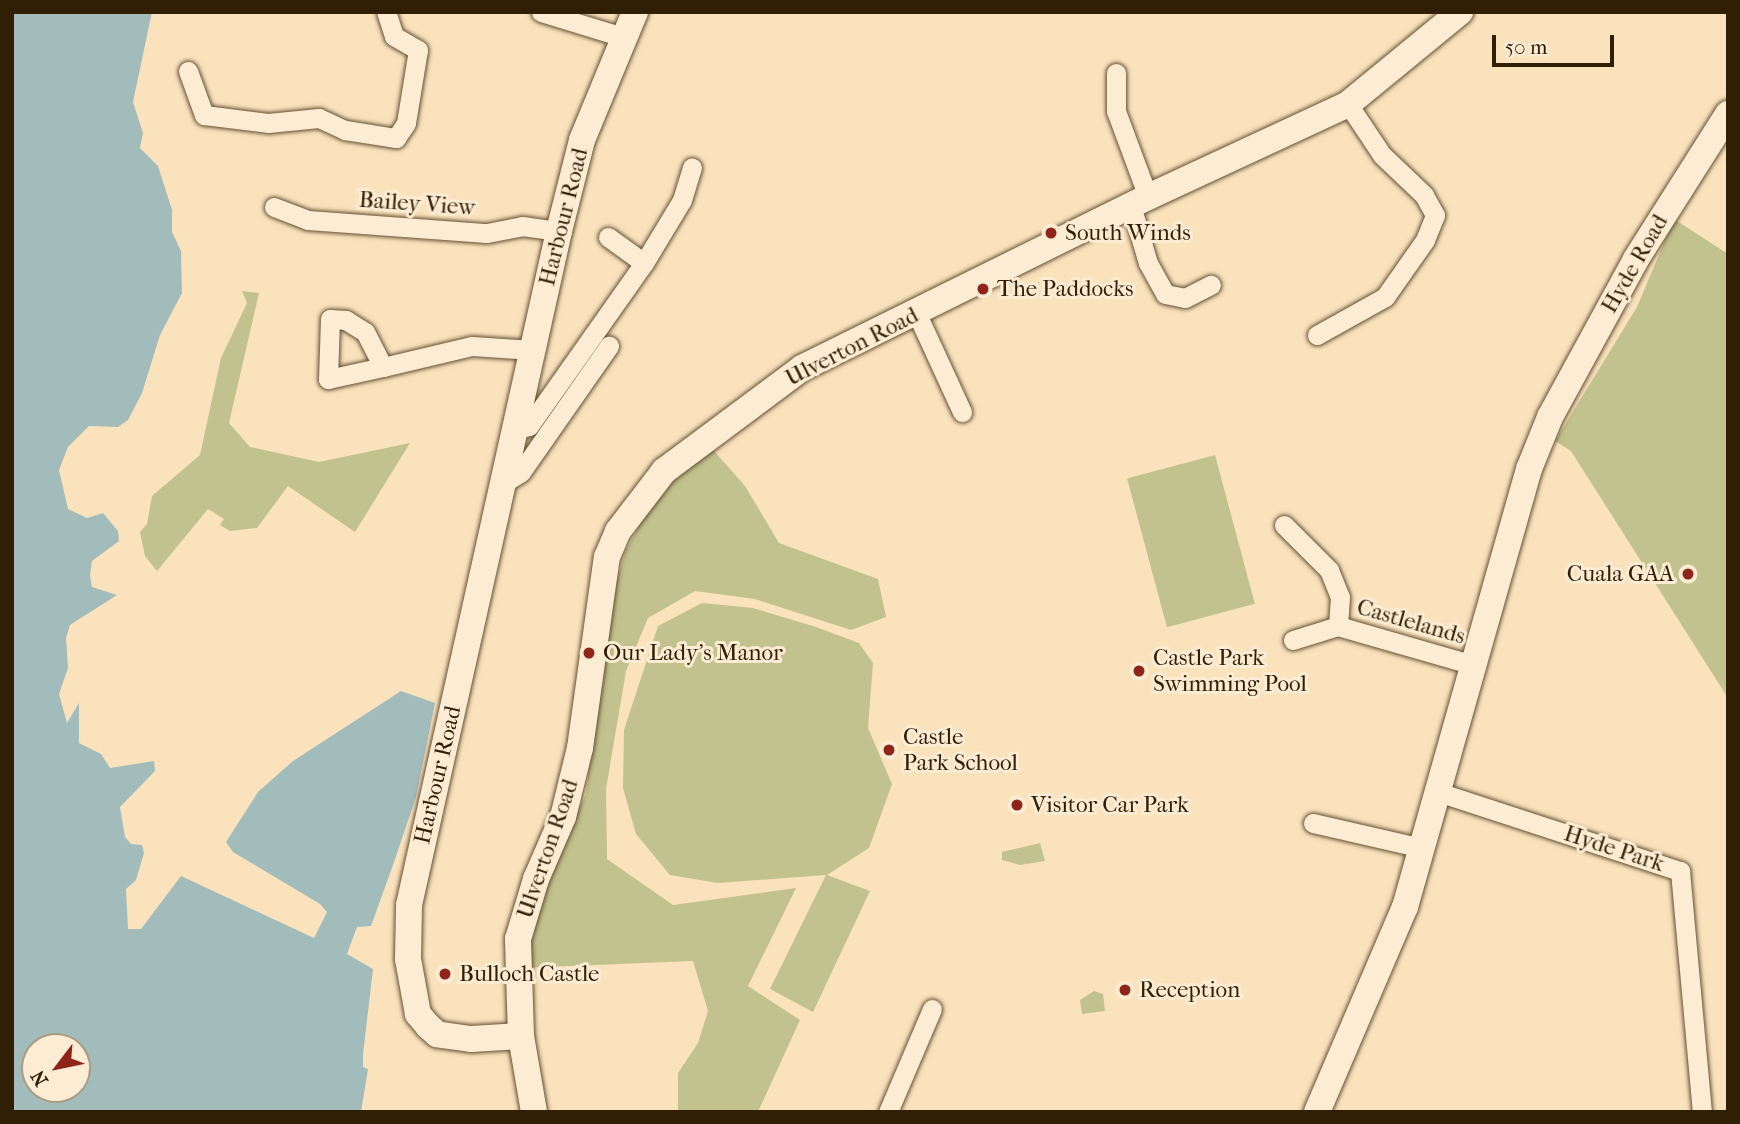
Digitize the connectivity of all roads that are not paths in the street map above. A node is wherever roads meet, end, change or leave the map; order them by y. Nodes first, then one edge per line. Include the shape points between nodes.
1 (386, 12) edge
2 (541, 12) edge
3 (635, 12) edge
4 (1458, 13) edge
5 (623, 37) junction
6 (188, 71) dead end
7 (1116, 73) dead end
8 (1348, 104) junction
9 (1726, 122) edge
10 (692, 168) dead end
11 (1139, 201) junction
12 (274, 207) dead end
13 (559, 231) junction
14 (608, 237) dead end
15 (644, 263) junction
16 (1211, 285) dead end
17 (917, 314) junction
18 (1317, 335) dead end
19 (609, 345) dead end
20 (533, 350) junction
21 (383, 368) dead end
22 (962, 412) dead end
23 (517, 429) junction
24 (502, 484) junction
25 (1284, 525) dead end
26 (1338, 626) junction
27 (1293, 640) dead end
28 (1470, 664) junction
29 (1438, 792) junction
30 (1313, 823) dead end
31 (1422, 848) junction
32 (932, 1009) dead end
33 (521, 1036) junction
34 (534, 1112) edge
35 (888, 1112) edge
36 (1317, 1112) edge
37 (1702, 1112) edge

1 - 6 street via 394,36 418,50 406,123 396,138 345,130 319,118 268,123 204,115
2 - 5 street
3 - 5 street, Harbour Road
4 - 8 street, Ulverton Road
5 - 13 street, Harbour Road via 582,140
7 - 11 street via 1116,111
8 - 11 street, Ulverton Road
8 - 18 street via 1382,155 1424,195 1435,215 1425,240 1385,297
9 - 28 street, Hyde Road via 1636,259 1550,418 1529,469
10 - 15 street via 682,201
11 - 16 street via 1148,263 1165,294 1185,298
11 - 17 street, Ulverton Road
12 - 13 street, Bailey View via 322,221 487,233 522,226
13 - 20 street, Harbour Road
14 - 15 street
15 - 23 street via 529,426
17 - 22 street
17 - 33 street, Ulverton Road via 802,368 732,416 664,471 618,531 598,599 580,748 566,806 518,939
19 - 24 street via 516,479
20 - 21 street via 472,346
20 - 23 street, Harbour Road
23 - 24 street, Harbour Road
24 - 33 street, Harbour Road via 409,905 408,959 418,1014 438,1034 471,1039
25 - 26 street, Castlelands via 1329,570 1340,597
26 - 27 street, Castlelands
26 - 28 street, Castlelands
28 - 29 street
29 - 31 street
29 - 37 street, Hyde Park via 1680,871
30 - 31 street
31 - 36 street via 1376,982
32 - 35 street
33 - 34 street, Ulverton Road

